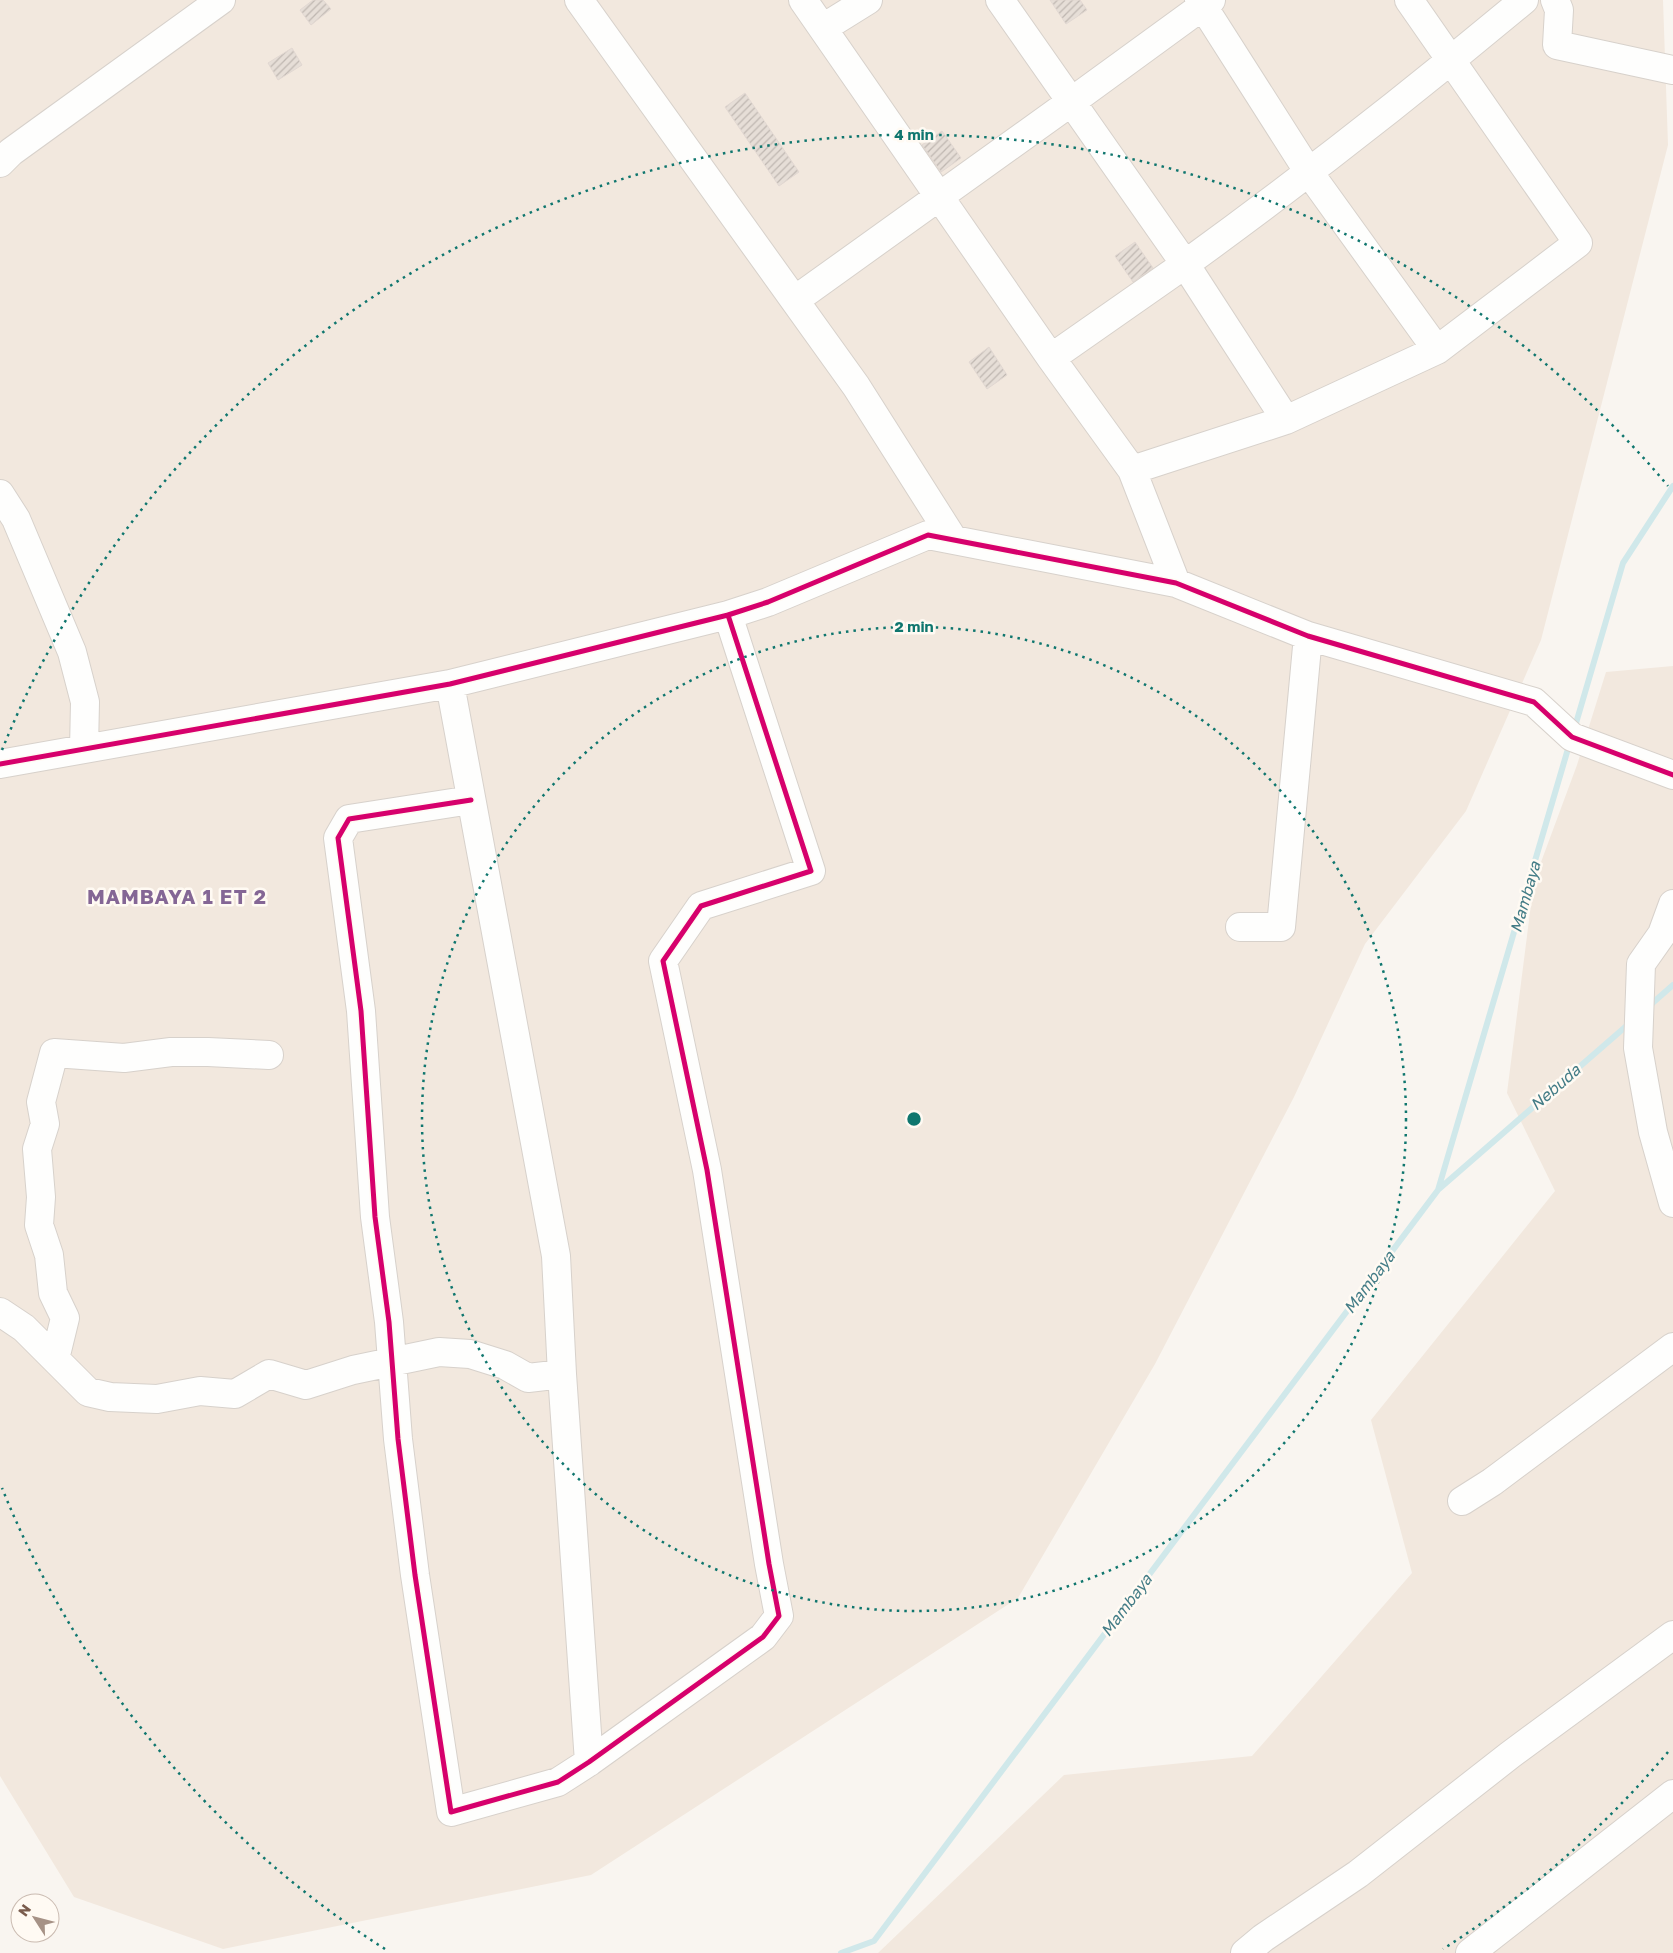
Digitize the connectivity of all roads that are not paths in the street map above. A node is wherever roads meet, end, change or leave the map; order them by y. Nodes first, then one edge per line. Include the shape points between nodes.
1 (221, 0) edge
2 (579, 0) edge
3 (803, 0) edge
4 (868, 0) edge
5 (1000, 0) edge
6 (1408, 0) edge
7 (1524, 0) edge
8 (1555, 0) edge
9 (1204, 2) edge
10 (823, 28) junction
11 (1451, 61) junction
12 (1673, 70) edge
13 (1071, 102) junction
14 (0, 163) edge
15 (1308, 171) junction
16 (939, 196) junction
17 (1185, 264) junction
18 (795, 300) junction
19 (1437, 350) junction
20 (1051, 358) junction
21 (1286, 420) junction
22 (1132, 470) junction
23 (0, 494) edge
24 (953, 540) junction
25 (1176, 583) junction
26 (728, 615) junction
27 (1308, 636) junction
28 (450, 684) junction
29 (84, 749) junction
30 (0, 764) edge
31 (1673, 775) edge
32 (471, 800) junction
33 (1673, 904) edge
34 (1240, 927) dead end
35 (1668, 939) edge
36 (269, 1055) dead end
37 (1673, 1203) edge
38 (0, 1312) edge
39 (1673, 1347) edge
40 (55, 1359) junction
41 (392, 1361) junction
42 (562, 1374) junction
43 (1462, 1501) dead end
44 (1673, 1635) edge
45 (589, 1762) junction
46 (1673, 1794) edge
47 (1255, 1950) edge
48 (1470, 1953) edge

1 - 14 street
2 - 18 street
3 - 10 street
4 - 10 street
5 - 13 street
6 - 11 street
7 - 11 street
8 - 12 street via 1559,10 1557,45
9 - 13 street
9 - 15 street
10 - 16 street
11 - 15 street
11 - 19 street via 1578,243
13 - 16 street
13 - 17 street
15 - 17 street
15 - 19 street
16 - 18 street
16 - 20 street
17 - 20 street
17 - 21 street
18 - 24 street via 856,386
19 - 21 street
20 - 22 street
21 - 22 street
22 - 25 street
23 - 29 street via 16,519 72,652 86,702
24 - 25 street
24 - 26 street via 928,535 768,602
25 - 27 street
26 - 28 street
26 - 45 street via 811,871 701,906 663,961 707,1170 779,1616 763,1637
27 - 31 street via 1534,702 1572,737
27 - 34 street via 1281,927
28 - 29 street
28 - 32 street
29 - 30 street
32 - 41 street via 349,819 338,838 361,1011 375,1218
32 - 42 street via 556,1256
33 - 35 street
35 - 37 street via 1641,964 1638,1048 1653,1132
36 - 40 street via 171,1052 124,1058 54,1053 41,1102 45,1124 37,1149 41,1197 39,1225 49,1255 53,1293 64,1318
38 - 40 street via 24,1328
39 - 43 street
40 - 41 street via 88,1392 157,1399 200,1391 235,1394 269,1374 306,1385
41 - 42 street via 439,1352 470,1354 505,1365 528,1378
41 - 45 street via 415,1576 451,1812 558,1782
42 - 45 street
44 - 47 street
46 - 48 street

